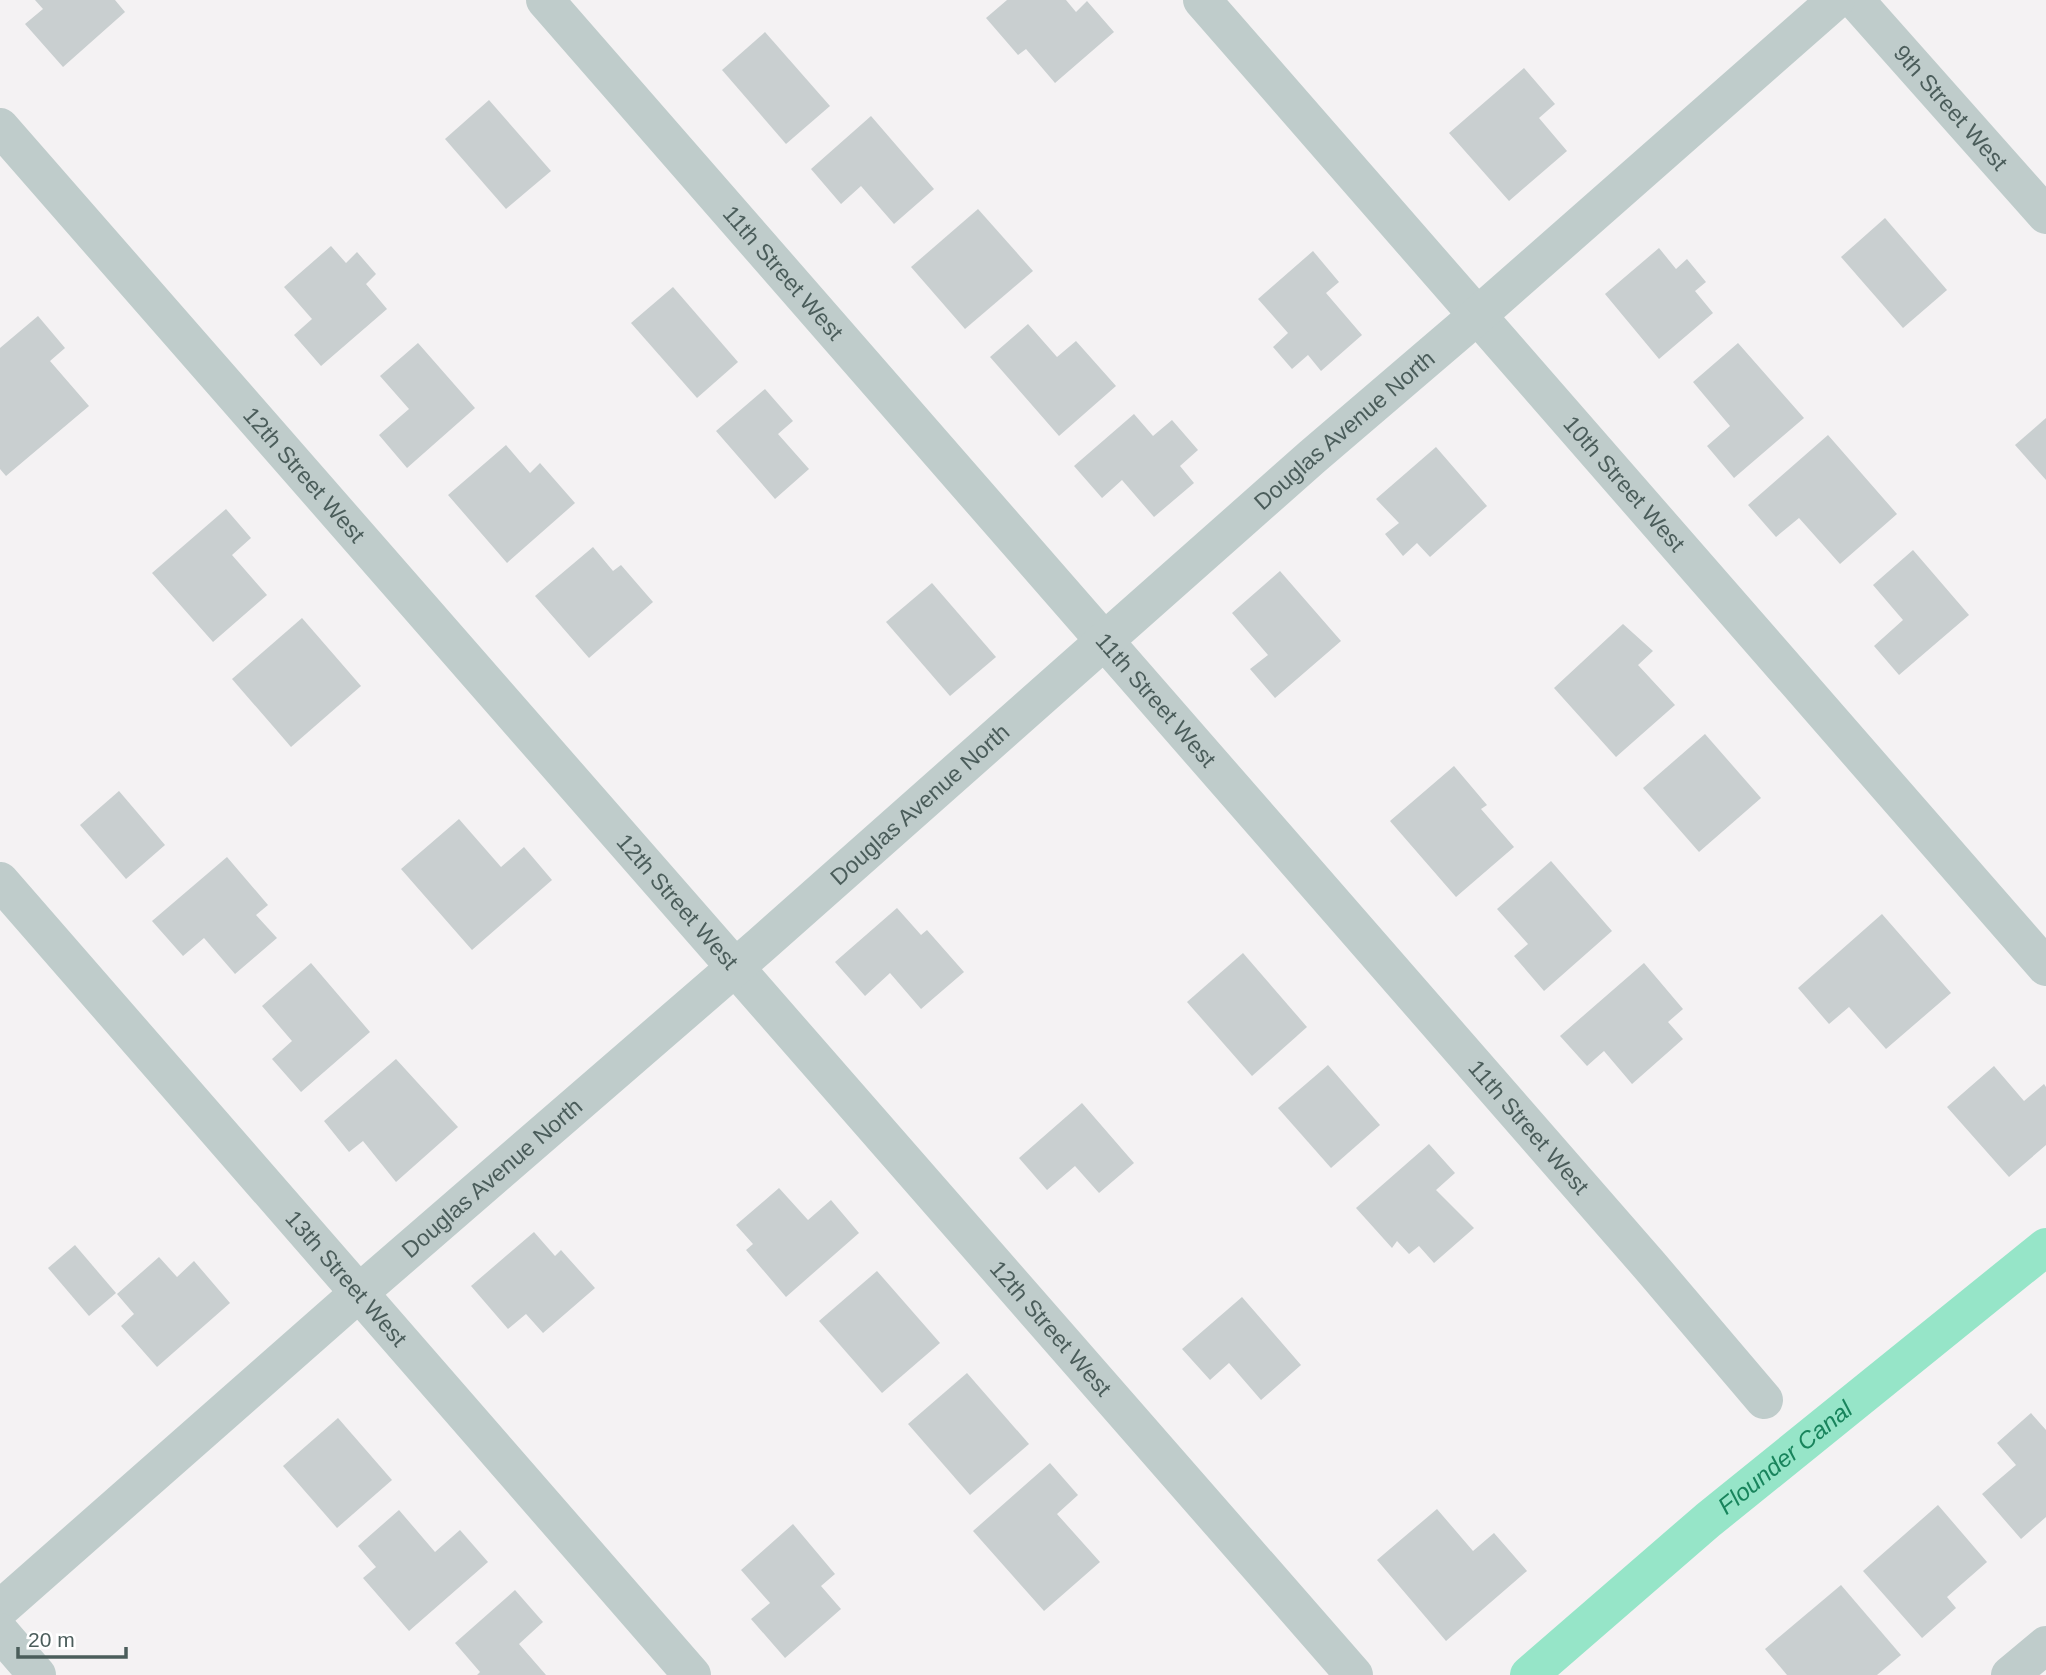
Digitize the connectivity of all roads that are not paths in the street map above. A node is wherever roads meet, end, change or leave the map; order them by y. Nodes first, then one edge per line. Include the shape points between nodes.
1 (545, 0) edge
2 (1202, 0) edge
3 (1836, 0) edge
4 (1855, 0) edge
5 (0, 127) edge
6 (2046, 215) edge
7 (1478, 315) junction
8 (1105, 641) junction
9 (0, 881) edge
10 (736, 966) junction
11 (2046, 967) edge
12 (360, 1292) junction
13 (1764, 1400) dead end
14 (0, 1609) edge
15 (0, 1632) edge
16 (2046, 1645) edge
17 (2012, 1674) edge
18 (37, 1675) edge
19 (692, 1675) edge
20 (1354, 1675) edge

1 - 8 street, 11th Street West
2 - 7 street, 10th Street West
3 - 7 street, Douglas Avenue North
4 - 6 street, 9th Street West
5 - 10 street, 12th Street West
7 - 8 street, Douglas Avenue North
7 - 11 street, 10th Street West
8 - 10 street, Douglas Avenue North
8 - 13 street, 11th Street West
9 - 12 street, 13th Street West
10 - 12 street, Douglas Avenue North
10 - 20 street, 12th Street West
12 - 14 street, Douglas Avenue North
12 - 19 street, 13th Street West
15 - 18 street
16 - 17 street

